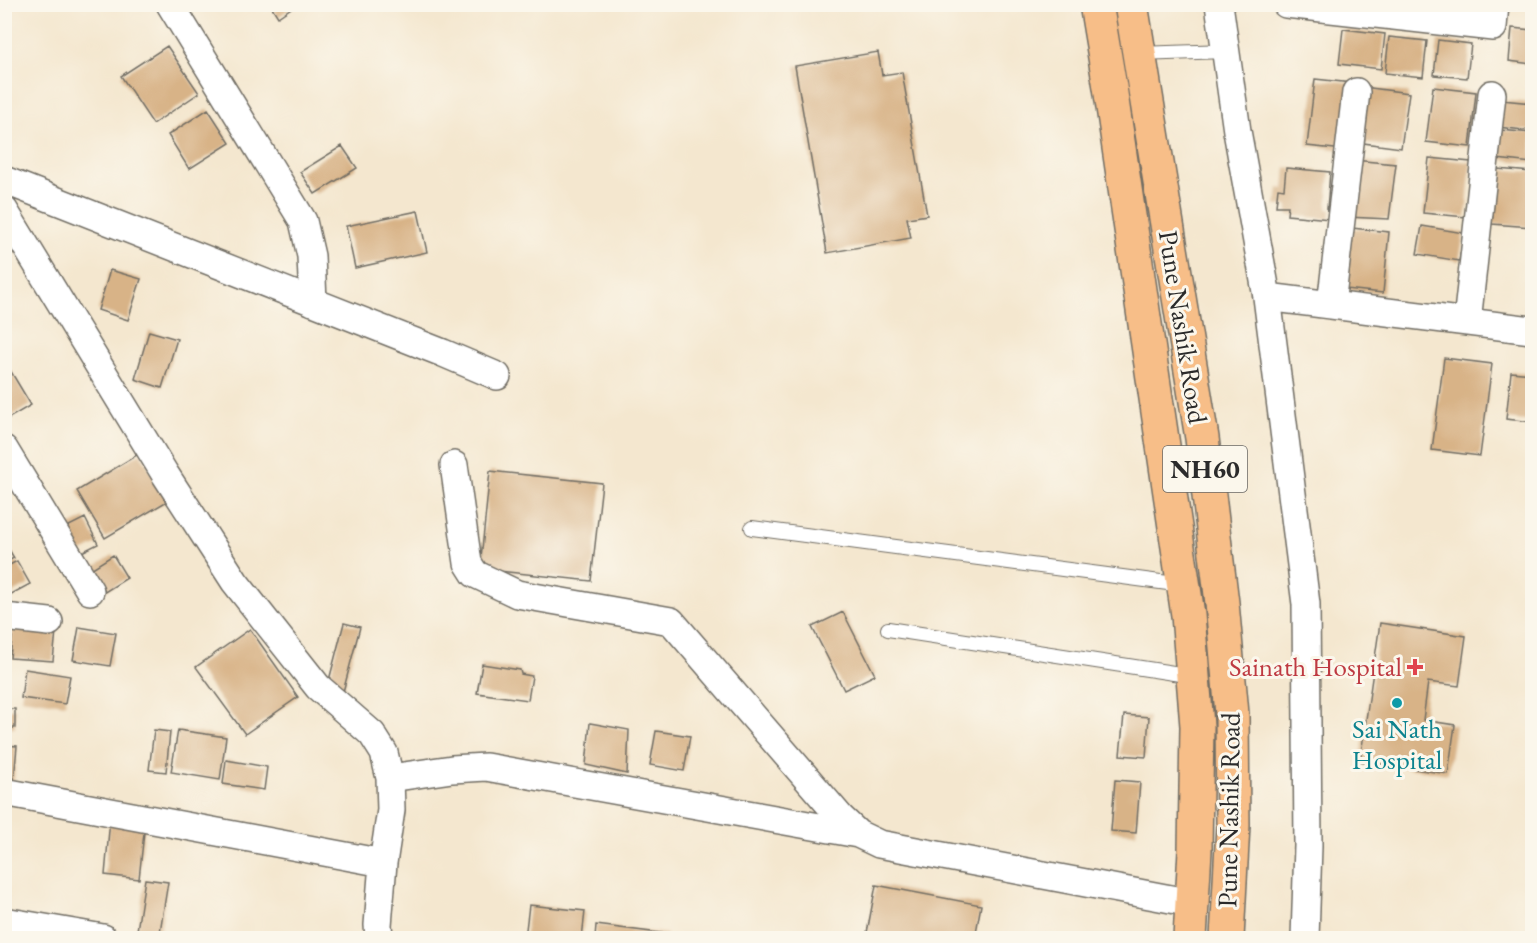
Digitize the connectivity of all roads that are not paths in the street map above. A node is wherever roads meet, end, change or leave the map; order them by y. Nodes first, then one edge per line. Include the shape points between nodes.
1 (170, 4) edge
2 (1096, 4) edge
3 (1131, 4) edge
4 (1219, 4) edge
5 (1286, 4) edge
6 (1495, 4) edge
7 (1334, 7) edge
8 (1226, 51) junction
9 (1139, 54) junction
10 (1356, 92) dead end
11 (1492, 94) dead end
12 (4, 180) edge
13 (4, 210) edge
14 (1267, 297) junction
15 (313, 302) junction
16 (1331, 305) junction
17 (1467, 322) junction
18 (1533, 330) edge
19 (497, 376) dead end
20 (4, 449) edge
21 (454, 465) dead end
22 (752, 528) dead end
23 (1183, 585) junction
24 (90, 591) dead end
25 (4, 617) edge
26 (50, 622) dead end
27 (888, 629) dead end
28 (1193, 676) junction
29 (390, 778) junction
30 (4, 792) edge
31 (858, 834) junction
32 (383, 863) junction
33 (1192, 903) junction
34 (4, 921) edge
35 (103, 939) edge
36 (379, 939) edge
37 (1190, 939) edge
38 (1227, 939) edge
39 (1305, 939) edge

1 - 15 street via 303,221 311,256
2 - 23 highway, Pune Nashik Road / NH60
3 - 9 highway, Pune Nashik Road / NH60
4 - 8 street
5 - 7 street
6 - 7 street via 1492,27
8 - 9 lane
8 - 14 street
9 - 38 highway, Pune Nashik Road / NH60 via 1202,438 1222,603 1232,714 1233,825
10 - 16 street
11 - 17 street
12 - 15 street
13 - 29 street via 235,582 318,687 372,734 384,753
14 - 16 street
14 - 39 street via 1306,604
15 - 19 street
16 - 17 street
17 - 18 street
20 - 24 street
21 - 31 street via 468,563 475,574 517,594 671,621
22 - 23 lane
23 - 28 highway, Pune Nashik Road / NH60
25 - 26 street
27 - 28 lane
28 - 33 highway, Pune Nashik Road / NH60 via 1197,726
29 - 31 street via 486,767
29 - 32 street via 391,810
30 - 32 street
31 - 33 street via 879,844
32 - 36 street
33 - 37 highway, Pune Nashik Road / NH60
34 - 35 street

